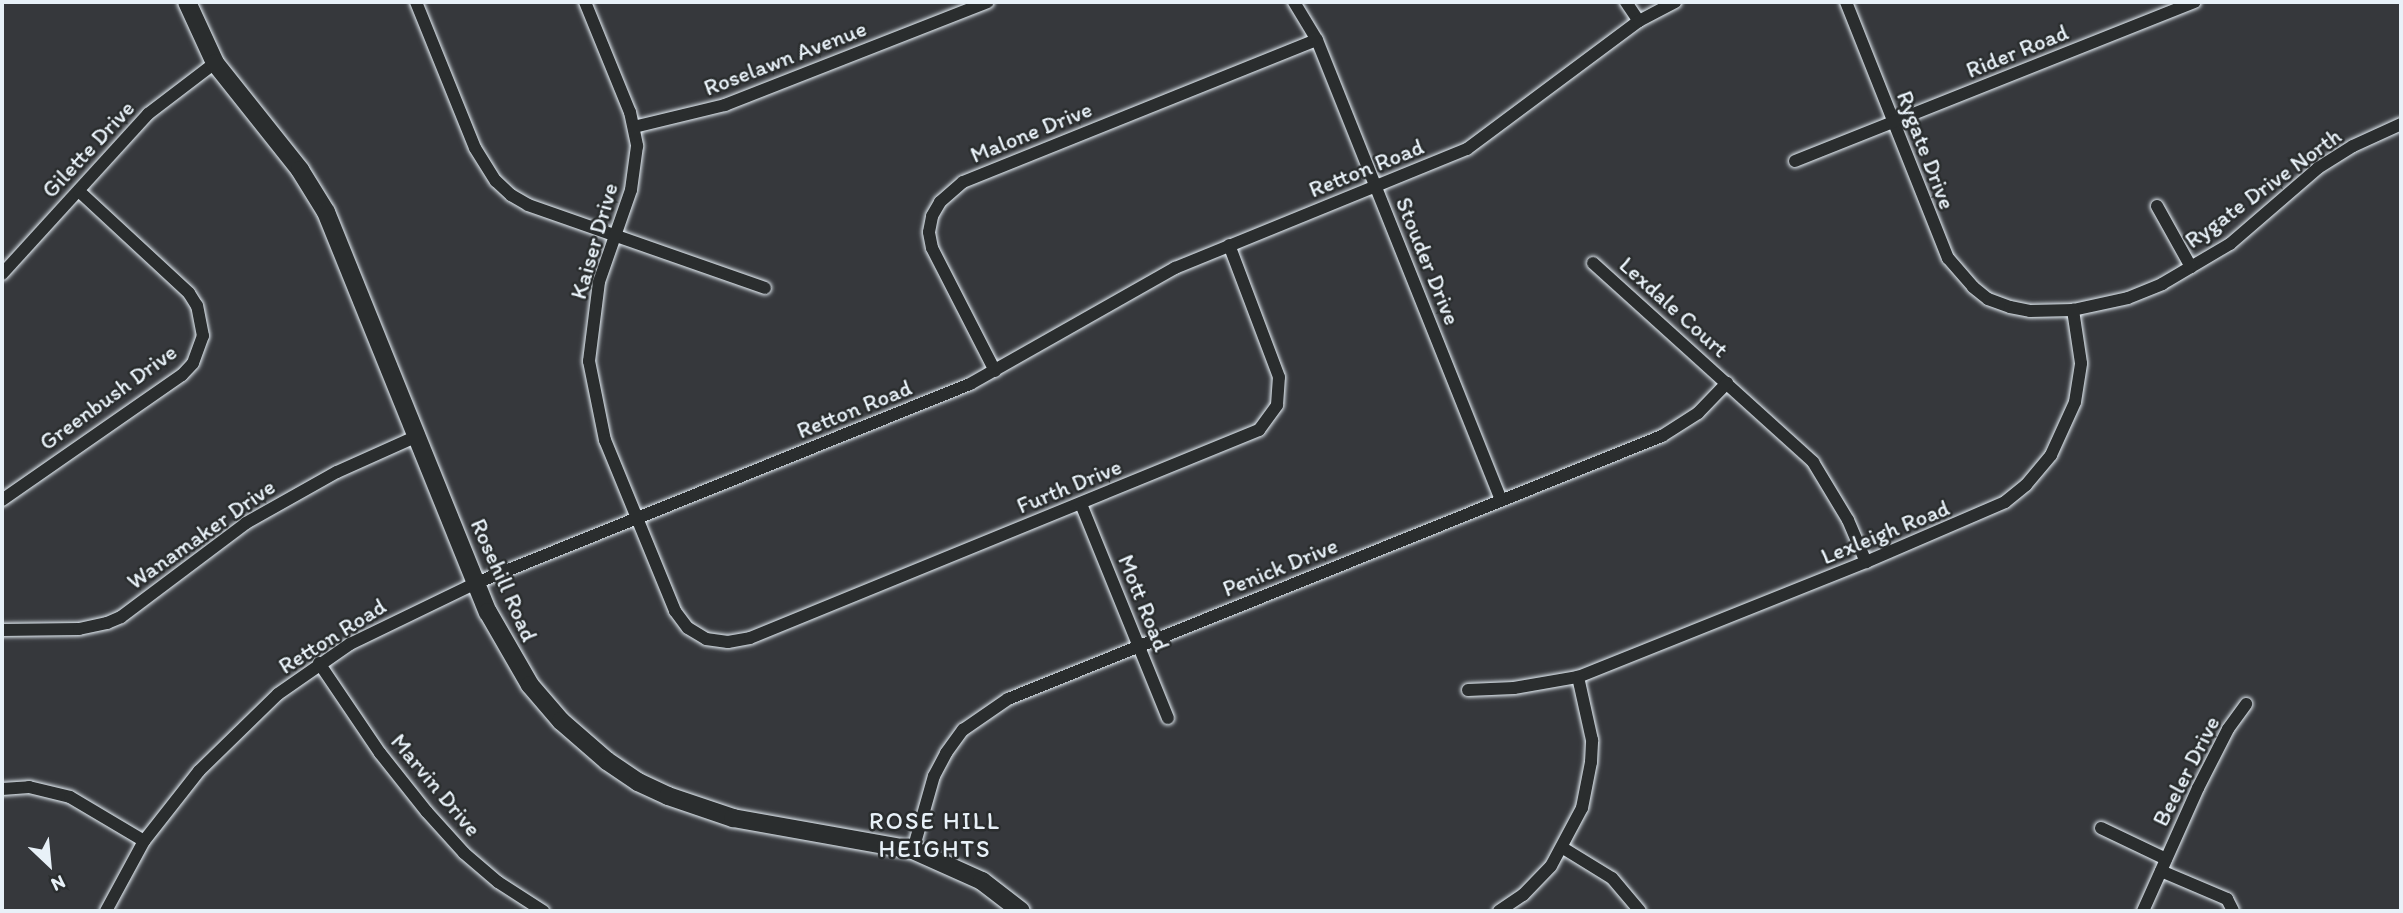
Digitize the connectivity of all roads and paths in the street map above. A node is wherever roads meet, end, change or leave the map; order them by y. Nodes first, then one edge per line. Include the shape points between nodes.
1 (187, 2) edge
2 (416, 2) edge
3 (585, 2) edge
4 (988, 2) edge
5 (1294, 2) edge
6 (1626, 2) edge
7 (1675, 2) edge
8 (1846, 2) edge
9 (2196, 2) edge
10 (1639, 21) junction
11 (1317, 40) junction
12 (215, 63) junction
13 (1893, 123) junction
14 (2401, 124) edge
15 (634, 127) junction
16 (1795, 161) dead end
17 (1376, 187) junction
18 (79, 191) junction
19 (2157, 206) dead end
20 (616, 236) junction
21 (1229, 245) junction
22 (1593, 263) dead end
23 (2191, 267) junction
24 (2, 274) edge
25 (765, 288) dead end
26 (1989, 299) joint
27 (2073, 310) junction
28 (995, 371) junction
29 (1727, 383) junction
30 (417, 436) junction
31 (2, 500) edge
32 (1501, 500) junction
33 (1081, 504) junction
34 (637, 519) junction
35 (1866, 562) junction
36 (476, 583) junction
37 (2, 630) edge
38 (706, 639) joint
39 (1138, 646) junction
40 (319, 663) junction
41 (1578, 677) junction
42 (1468, 690) dead end
43 (2245, 704) dead end
44 (1168, 719) dead end
45 (2, 789) edge
46 (2101, 828) dead end
47 (144, 841) junction
48 (1563, 848) junction
49 (913, 850) junction
50 (2164, 865) junction
51 (106, 911) edge
52 (543, 911) edge
53 (1021, 911) edge
54 (1499, 911) edge
55 (1640, 911) edge
56 (2143, 911) edge
57 (2233, 911) edge

1 - 12 street, Rosehill Road
2 - 20 street via 475,148 496,181 528,205
3 - 15 street, Kaiser Drive
4 - 15 street, Roselawn Avenue via 725,106
5 - 11 street, Stouder Drive
6 - 10 street
7 - 10 street, Retton Road
8 - 13 street, Rygate Drive
9 - 13 street, Rider Road
10 - 17 street, Retton Road via 1475,145
11 - 17 street, Stouder Drive
11 - 28 street, Malone Drive via 963,182 940,202 929,232 934,256
12 - 18 street, Gilette Drive via 148,114
12 - 30 street, Rosehill Road via 300,170 326,212
13 - 16 street, Rider Road
13 - 26 street, Rygate Drive via 1948,258 1958,273
14 - 23 street, Rygate Drive North via 2318,168 2230,244
15 - 20 street, Kaiser Drive via 637,167
17 - 21 street, Retton Road
17 - 32 street, Stouder Drive
18 - 24 street, Gilette Drive
18 - 31 street, Greenbush Drive via 189,293 197,306 203,336 193,363 182,375
19 - 23 street
20 - 25 street
20 - 34 street, Kaiser Drive via 599,282 589,361 605,440
21 - 28 street, Retton Road via 1143,284
21 - 33 street, Furth Drive via 1275,361 1280,384 1277,405 1259,430 1247,437
22 - 29 street, Lexdale Court
23 - 27 street, Rygate Drive North via 2128,298
26 - 27 street, Rygate Drive North via 2030,311
27 - 35 street, Lexleigh Road via 2081,363 2075,402 2061,438 2039,469 2006,502
28 - 34 street, Retton Road
29 - 32 street, Penick Drive via 1683,425
29 - 35 street, Lexdale Court via 1813,462 1848,520
30 - 36 street, Rosehill Road
30 - 37 street, Wanamaker Drive via 337,472 246,523 121,617 79,629
32 - 39 street, Penick Drive
33 - 38 street, Furth Drive via 750,638
33 - 39 street, Mott Road
34 - 36 street, Retton Road
34 - 38 street, Kaiser Drive via 675,611 688,628
35 - 41 street, Lexleigh Road
36 - 40 street, Retton Road via 387,624
36 - 49 street, Rosehill Road via 501,640 537,695 578,738 638,782 733,818
39 - 44 street, Mott Road
39 - 49 street, Penick Drive via 1008,699 963,730 934,776
40 - 47 street, Retton Road via 234,734
40 - 52 street, Marvin Drive via 396,775 464,853
41 - 42 street, Lexleigh Road
41 - 48 street via 1592,740 1591,762 1582,808
43 - 50 street, Beeler Drive via 2208,767
45 - 47 street via 29,788 70,797
46 - 50 street, Beeler Drive
47 - 51 street, Retton Road
48 - 54 street via 1536,883
48 - 55 street via 1612,878
49 - 53 street, Rosehill Road via 982,881
50 - 56 street, Beeler Drive
50 - 57 street, Beeler Drive via 2227,899

